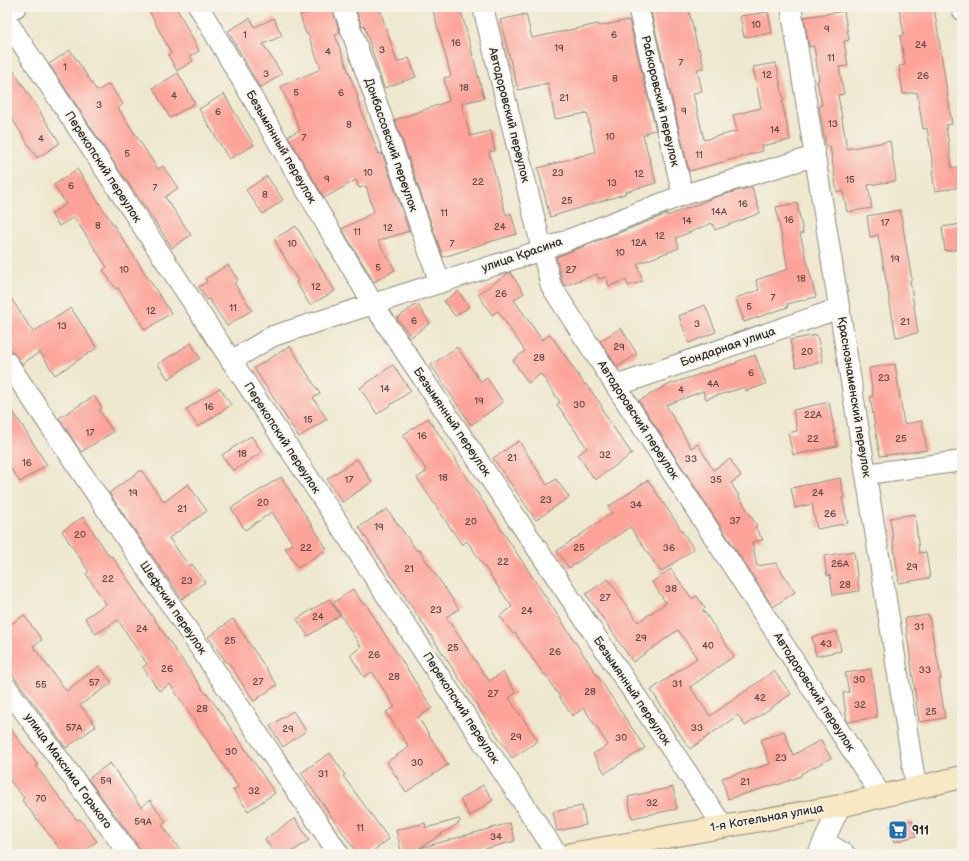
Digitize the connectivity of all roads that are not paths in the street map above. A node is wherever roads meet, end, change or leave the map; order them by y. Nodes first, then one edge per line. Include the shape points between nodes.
1 (16, 7) edge
2 (199, 7) edge
3 (343, 7) edge
4 (483, 7) edge
5 (638, 7) edge
6 (791, 7) edge
7 (7, 9) edge
8 (7, 22) edge
9 (815, 156) junction
10 (682, 195) junction
11 (542, 250) junction
12 (440, 283) junction
13 (373, 304) junction
14 (840, 308) junction
15 (231, 361) junction
16 (7, 362) edge
17 (616, 386) junction
18 (962, 461) edge
19 (866, 474) junction
20 (7, 688) edge
21 (962, 777) edge
22 (916, 788) junction
23 (881, 795) junction
24 (840, 806) junction
25 (723, 826) junction
26 (821, 848) edge
27 (129, 854) edge
28 (339, 854) edge
29 (557, 854) edge
30 (571, 854) edge
31 (846, 854) edge

1 - 7 street
2 - 13 street, Безымянный переулок
3 - 12 street, Донбассовский переулок
4 - 11 street, Автодоровский переулок
5 - 10 street, Рабкоровский переулок
6 - 9 street, Краснознаменский переулок
8 - 15 street, Перекопский переулок
9 - 10 street, улица Красина
9 - 14 street, Краснознаменский переулок
10 - 11 street, улица Красина
11 - 12 street, улица Красина
11 - 17 street, Автодоровский переулок via 551,286
12 - 13 street, улица Красина
13 - 15 street, улица Красина via 273,336
13 - 25 street, Безымянный переулок
14 - 17 street, Бондарная улица
14 - 19 street, Краснознаменский переулок
15 - 29 street, Перекопский переулок
16 - 28 street, Шефский переулок
17 - 23 street, Автодоровский переулок
18 - 19 street
19 - 22 street, Краснознаменский переулок
20 - 27 street, улица Максима Горького
21 - 22 street, 1-я Котельная улица
22 - 23 street, 1-я Котельная улица
23 - 24 street, 1-я Котельная улица
24 - 25 street, 1-я Котельная улица
24 - 26 street
25 - 30 street, 1-я Котельная улица
26 - 31 street

